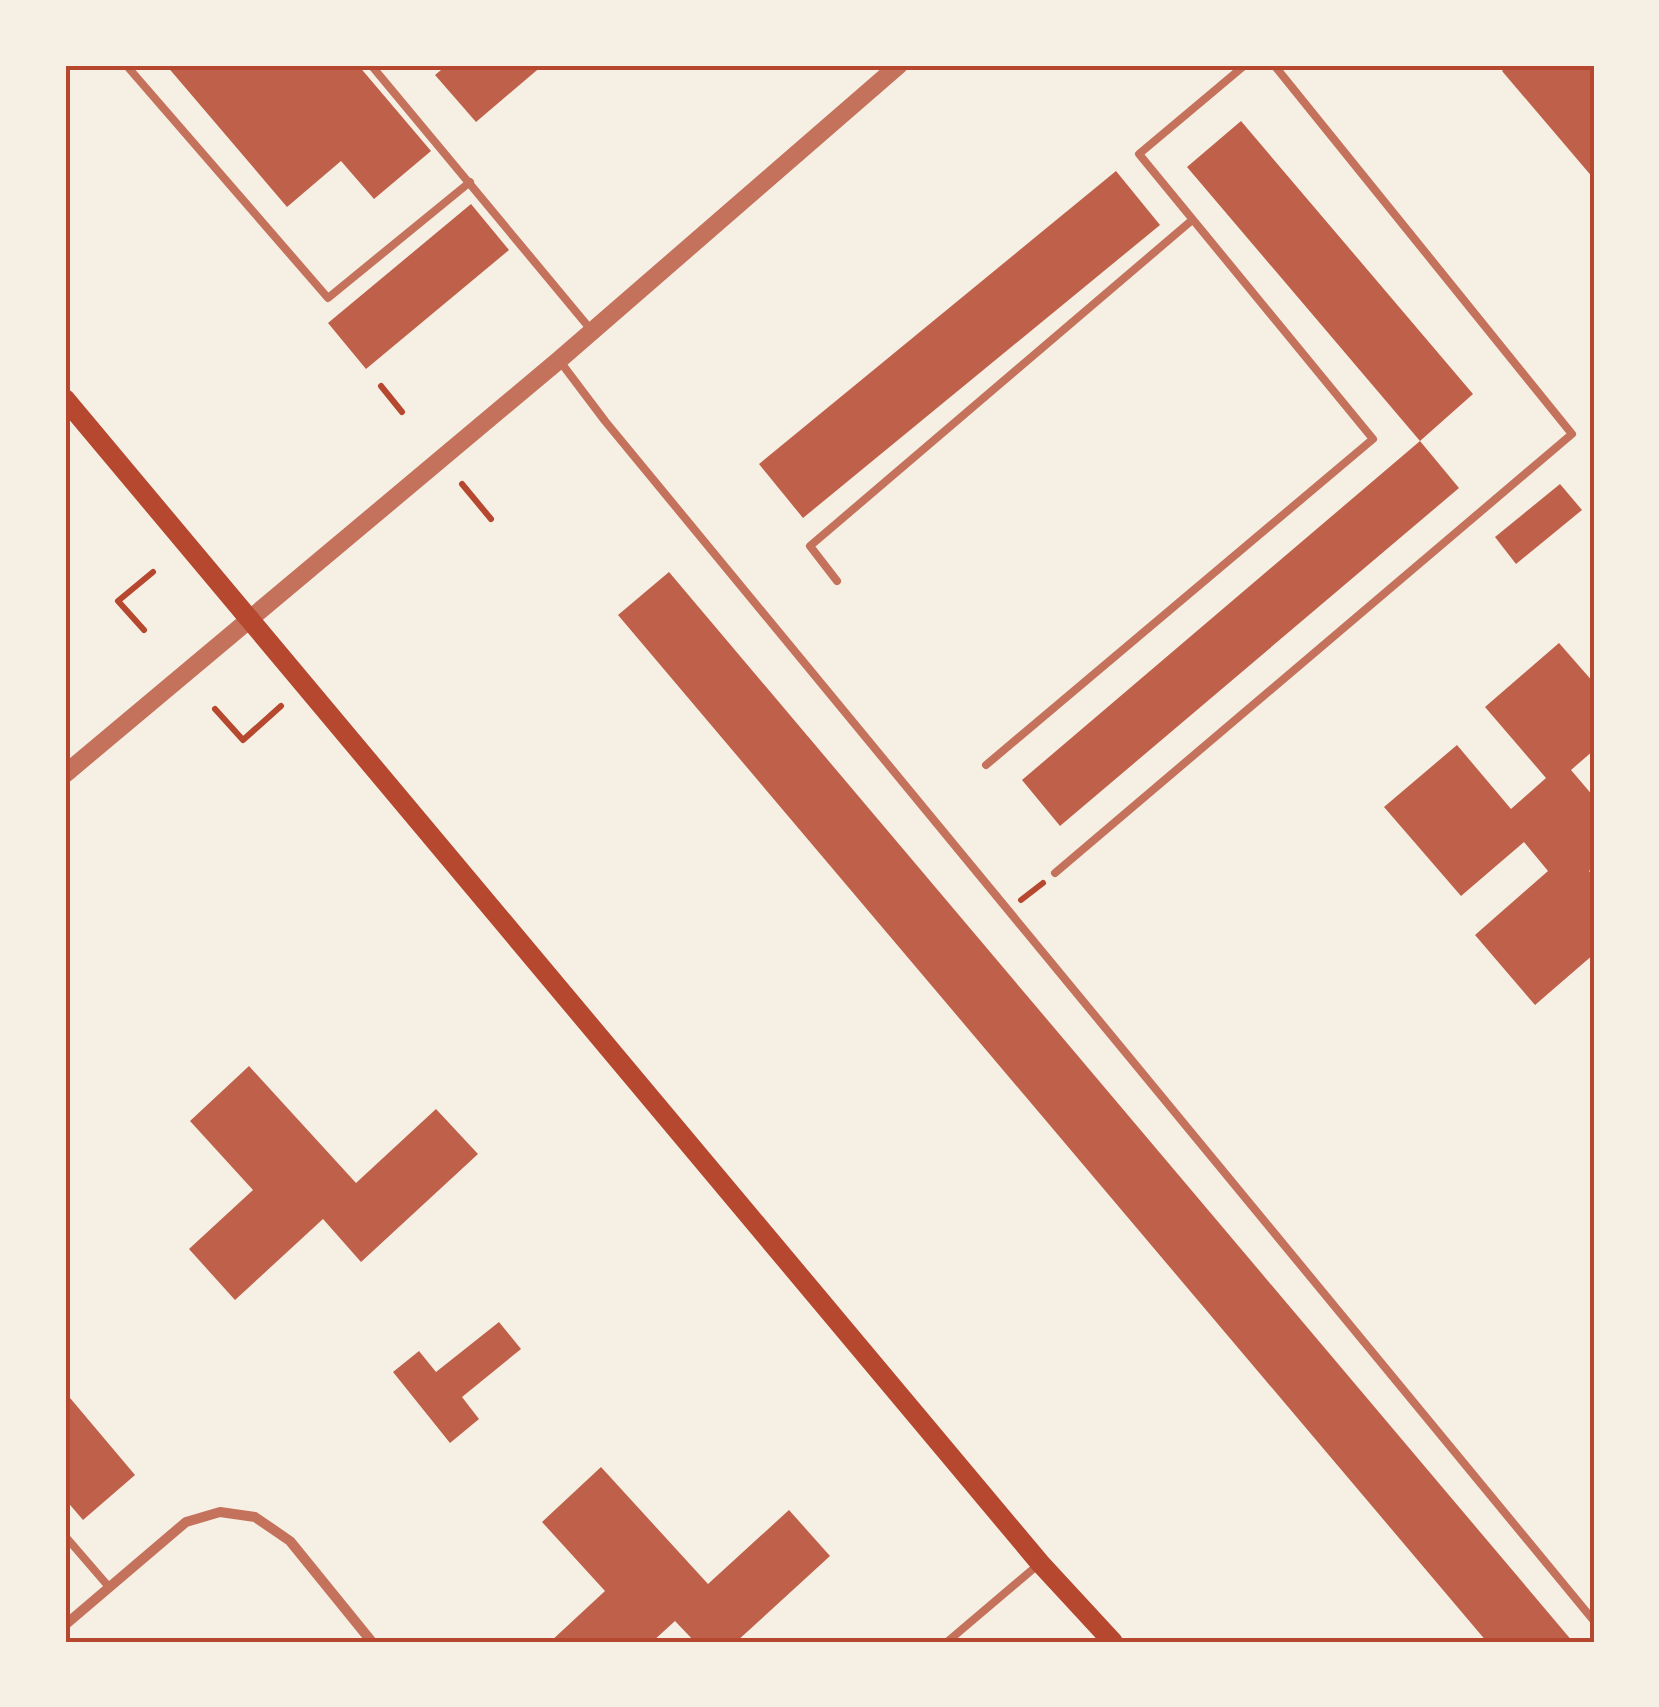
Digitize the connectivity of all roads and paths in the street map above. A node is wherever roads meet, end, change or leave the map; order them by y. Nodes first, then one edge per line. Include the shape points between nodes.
1 (126, 65) edge
2 (370, 65) edge
3 (899, 65) edge
4 (1245, 65) edge
5 (1274, 65) edge
6 (470, 182) junction
7 (1192, 221) junction
8 (592, 330) junction
9 (559, 360) junction
10 (380, 386) dead end
11 (65, 399) edge
12 (402, 412) dead end
13 (462, 484) dead end
14 (491, 518) dead end
15 (152, 572) dead end
16 (837, 580) dead end
17 (250, 619) junction
18 (144, 630) dead end
19 (281, 706) dead end
20 (216, 709) dead end
21 (986, 766) dead end
22 (65, 774) edge
23 (1054, 874) joint
24 (1008, 910) junction
25 (65, 1536) edge
26 (1040, 1563) junction
27 (109, 1587) junction
28 (1594, 1619) edge
29 (65, 1624) edge
30 (372, 1642) edge
31 (946, 1642) edge
32 (1113, 1642) edge

1 - 6 lane via 328,298
2 - 6 lane
3 - 8 street
4 - 7 lane via 1139,154
5 - 23 lane via 1572,434
6 - 8 lane
7 - 16 lane via 810,546
7 - 21 lane via 1374,439
8 - 9 street
9 - 17 street
9 - 24 lane
10 - 12 path
11 - 17 main road
13 - 14 path
15 - 18 path via 118,601
17 - 22 street
17 - 26 main road
19 - 20 path via 243,740
23 - 24 path
24 - 28 lane
25 - 27 lane
26 - 31 lane
26 - 32 main road
27 - 29 street
27 - 30 street via 186,1522 220,1512 255,1517 290,1541

